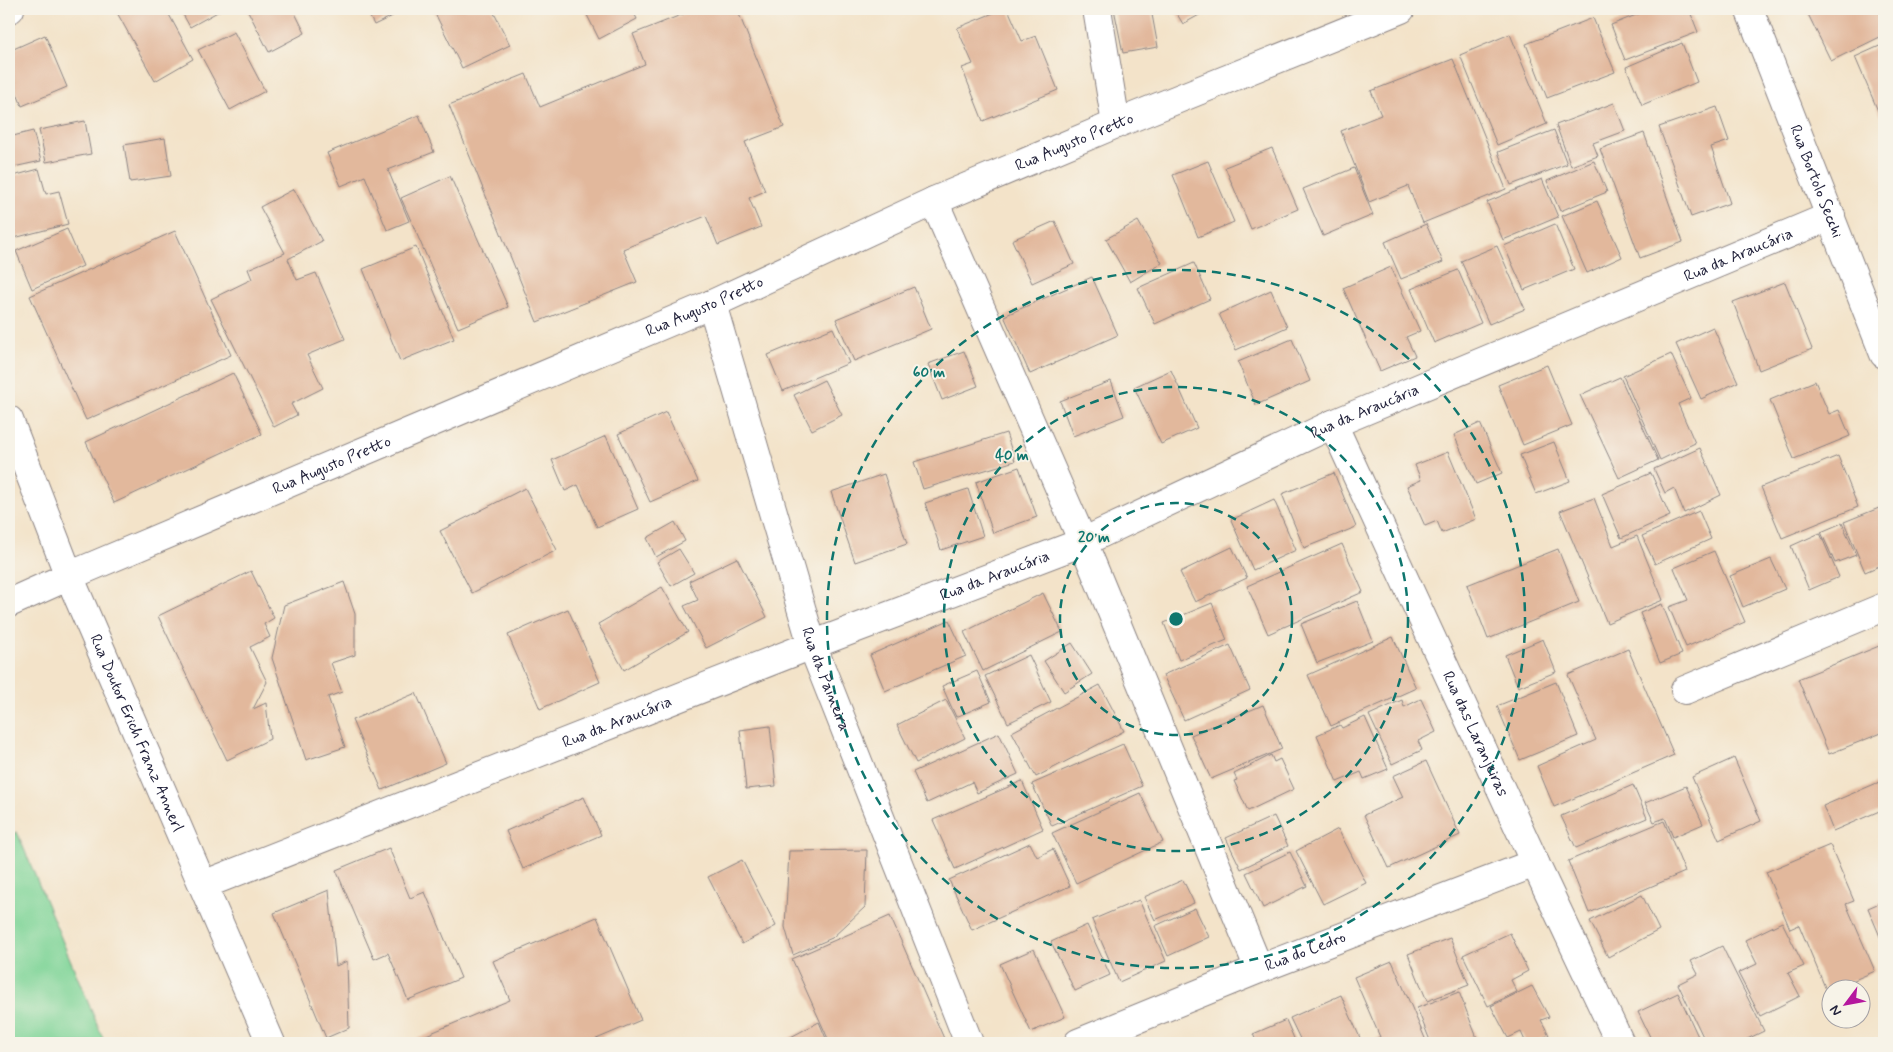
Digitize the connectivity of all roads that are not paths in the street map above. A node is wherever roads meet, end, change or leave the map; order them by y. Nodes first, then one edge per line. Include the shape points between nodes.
1 (1097, 9) edge
2 (1400, 9) edge
3 (1749, 9) edge
4 (1116, 124) junction
5 (934, 201) junction
6 (1831, 216) junction
7 (712, 304) junction
8 (1884, 354) edge
9 (9, 420) edge
10 (1333, 424) junction
11 (1083, 542) junction
12 (69, 576) junction
13 (9, 603) edge
14 (1884, 607) edge
15 (812, 645) junction
16 (1685, 690) dead end
17 (1535, 863) junction
18 (203, 885) junction
19 (1259, 969) junction
20 (271, 1043) edge
21 (969, 1043) edge
22 (1078, 1043) edge
23 (1620, 1043) edge

1 - 4 street
2 - 4 street, Rua Augusto Pretto
3 - 6 street, Rua Bortolo Secchi
4 - 5 street, Rua Augusto Pretto
5 - 7 street, Rua Augusto Pretto
5 - 11 street
6 - 8 street, Rua Bortolo Secchi
6 - 10 street, Rua da Araucária
7 - 12 street, Rua Augusto Pretto
7 - 15 street, Rua da Paineira
9 - 12 street, Rua Doutor Erich Franz Annerl
10 - 11 street, Rua da Araucária
10 - 17 street, Rua das Laranjeiras
11 - 15 street, Rua da Araucária
11 - 19 street
12 - 13 street, Rua Augusto Pretto
12 - 18 street, Rua Doutor Erich Franz Annerl
14 - 16 street
15 - 18 street, Rua da Araucária
15 - 21 street, Rua da Paineira
17 - 19 street, Rua do Cedro
17 - 23 street, Rua das Laranjeiras
18 - 20 street, Rua Doutor Erich Franz Annerl
19 - 22 street, Rua do Cedro

